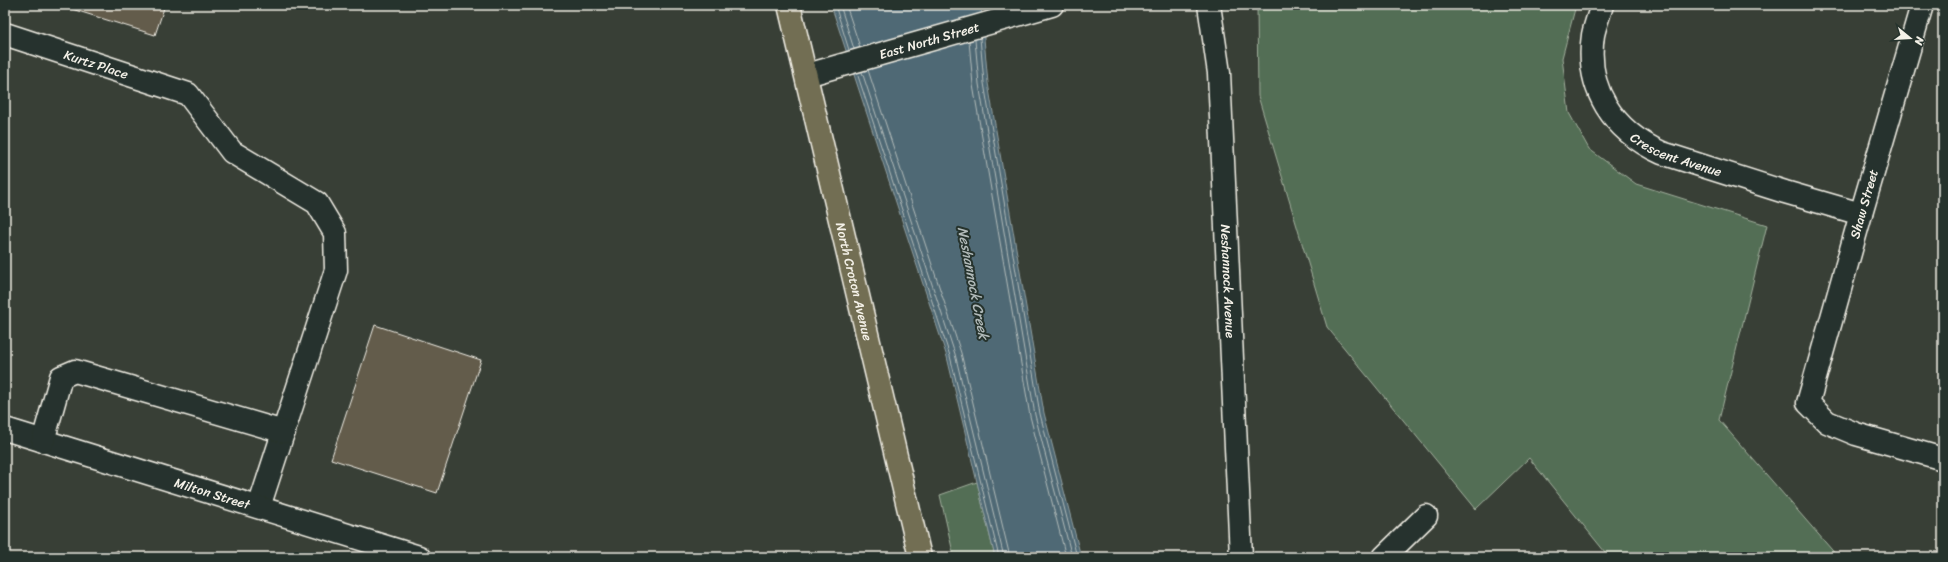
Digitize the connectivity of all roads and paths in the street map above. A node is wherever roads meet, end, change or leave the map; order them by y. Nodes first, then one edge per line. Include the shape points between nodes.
1 (789, 5) edge
2 (1209, 5) edge
3 (1602, 5) edge
4 (1922, 5) edge
5 (1049, 6) edge
6 (5, 34) edge
7 (807, 75) junction
8 (1861, 214) junction
9 (5, 429) edge
10 (284, 432) junction
11 (43, 441) junction
12 (1943, 459) edge
13 (259, 507) junction
14 (1426, 516) dead end
15 (419, 557) edge
16 (920, 557) edge
17 (1241, 557) edge
18 (1384, 557) edge

1 - 7 main road, North Croton Avenue
2 - 17 street, Neshannock Avenue via 1219,73
3 - 8 street, Crescent Avenue via 1594,34 1592,62 1605,106 1622,128 1645,146 1662,153
4 - 8 street, Shaw Street
5 - 7 street, East North Street
6 - 10 street, Kurtz Place via 188,94 232,152 317,203 336,233 336,270
7 - 16 main road, North Croton Avenue
8 - 12 street, Shaw Street via 1808,403 1827,422 1834,425 1856,434
9 - 11 street, Milton Street
10 - 11 street via 75,371 61,377
10 - 13 street
11 - 13 street, Milton Street
13 - 15 street, Milton Street
14 - 18 street

